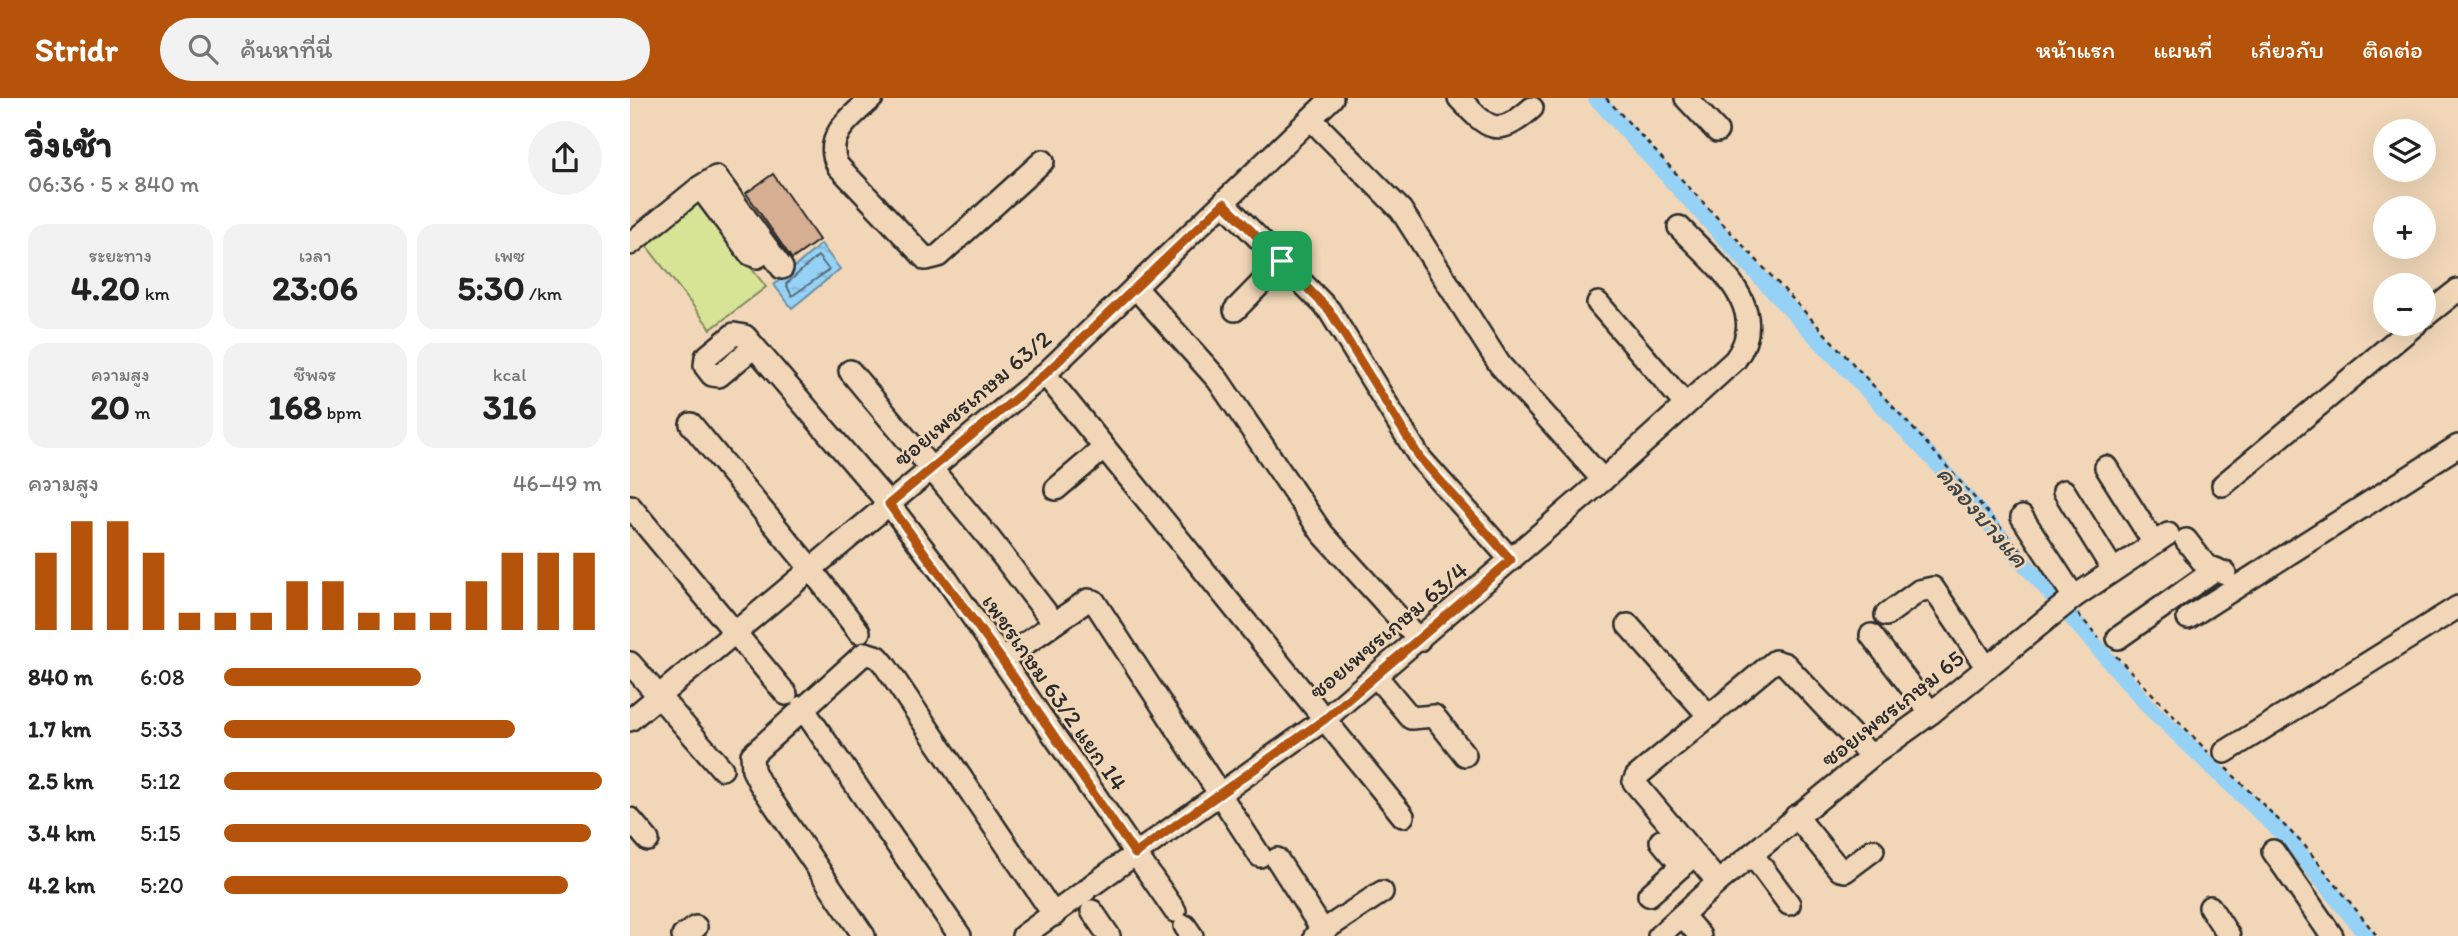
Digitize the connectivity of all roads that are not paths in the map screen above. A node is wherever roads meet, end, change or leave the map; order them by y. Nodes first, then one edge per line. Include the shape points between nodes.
1 (872, 98) edge
2 (1332, 98) edge
3 (1459, 98) edge
4 (1686, 98) edge
5 (1532, 107) dead end
6 (1311, 119) junction
7 (1717, 131) dead end
8 (1043, 161) dead end
9 (1224, 203) junction
10 (1679, 227) dead end
11 (630, 244) edge
12 (1282, 261) junction
13 (782, 268) dead end
14 (1135, 287) junction
15 (2457, 292) edge
16 (1598, 303) dead end
17 (2436, 308) edge
18 (1235, 310) dead end
19 (2402, 336) edge
20 (754, 347) dead end
21 (850, 371) dead end
22 (1045, 374) junction
23 (1685, 404) junction
24 (691, 424) dead end
25 (2458, 446) edge
26 (1104, 448) junction
27 (930, 467) junction
28 (2106, 467) dead end
29 (1602, 480) junction
30 (2223, 485) dead end
31 (1056, 489) dead end
32 (2064, 491) dead end
33 (889, 504) junction
34 (630, 506) edge
35 (2022, 517) dead end
36 (2170, 539) junction
37 (1511, 560) junction
38 (811, 569) junction
39 (2216, 569) junction
40 (2113, 570) junction
41 (2243, 583) junction
42 (2068, 604) junction
43 (2458, 607) edge
44 (1886, 615) dead end
45 (2188, 618) dead end
46 (1054, 623) junction
47 (1628, 625) dead end
48 (859, 632) dead end
49 (736, 633) junction
50 (1871, 635) dead end
51 (1419, 640) junction
52 (2113, 646) road end
53 (1002, 660) junction
54 (630, 663) edge
55 (1987, 667) junction
56 (1376, 676) junction
57 (658, 696) junction
58 (794, 701) junction
59 (1931, 713) junction
60 (1709, 716) junction
61 (1325, 719) junction
62 (630, 720) edge
63 (2225, 752) dead end
64 (1465, 755) dead end
65 (1871, 756) junction
66 (722, 769) dead end
67 (1220, 794) junction
68 (1403, 816) dead end
69 (1796, 816) junction
70 (630, 819) edge
71 (648, 840) dead end
72 (1661, 841) dead end
73 (1873, 850) dead end
74 (2273, 851) dead end
75 (1135, 854) junction
76 (1752, 854) junction
77 (1688, 861) junction
78 (1718, 882) junction
79 (1382, 892) dead end
80 (1649, 895) dead end
81 (1090, 896) junction
82 (1789, 904) dead end
83 (2210, 907) dead end
84 (1054, 915) junction
85 (1682, 915) junction
86 (1184, 924) edge
87 (1319, 933) edge
88 (864, 936) edge
89 (960, 936) edge
90 (1023, 936) edge
91 (1109, 936) edge
92 (1659, 936) edge
93 (1700, 936) edge
94 (2229, 936) edge
95 (2332, 936) edge

1 - 8 street via 838,132 832,156 926,259 938,256
2 - 6 street, ซอยเพชรเกษม 63/2
3 - 5 street via 1483,123 1497,128 1515,123
4 - 7 street
6 - 9 street, ซอยเพชรเกษม 63/2
6 - 29 street via 1401,209 1500,365
9 - 12 street
9 - 14 street, ซอยเพชรเกษม 63/2
10 - 23 street, ซอยเพชรเกษม 63/4 via 1735,286 1750,324 1746,345 1735,359
11 - 13 street via 706,182 750,254 757,257 769,250
12 - 18 street
12 - 37 street via 1329,310 1420,458
14 - 22 street, ซอยเพชรเกษม 63/2
14 - 51 street via 1225,388 1322,533
15 - 17 street
16 - 23 street
19 - 30 street
20 - 33 street, เพชรเกษม 63/2 แยก 14
21 - 27 street
22 - 26 street
22 - 27 street, ซอยเพชรเกษม 63/2
23 - 29 street, ซอยเพชรเกษม 63/4
24 - 38 street
25 - 41 street
26 - 31 street
26 - 61 street
27 - 33 street, ซอยเพชรเกษม 63/2
27 - 46 street
28 - 36 street
29 - 37 street, ซอยเพชรเกษม 63/4
32 - 40 street
33 - 38 street, ซอยเพชรเกษม 63/2
33 - 53 street, เพชรเกษม 63/2 แยก 14
34 - 49 street
35 - 42 street
36 - 39 street
36 - 40 street, ซอยเพชรเกษม 65
37 - 51 street, ซอยเพชรเกษม 63/4
38 - 48 street
38 - 49 street, ซอยเพชรเกษม 63/2
39 - 41 street
39 - 52 street
40 - 42 street, ซอยเพชรเกษม 65
41 - 45 street
42 - 55 street, ซอยเพชรเกษม 65
43 - 63 street
44 - 55 street via 1919,591 1933,589
46 - 53 street
46 - 67 street via 1088,600 1094,601
47 - 60 street
49 - 57 street, ซอยเพชรเกษม 63/2
49 - 58 street
50 - 59 street
51 - 56 street, ซอยเพชรเกษม 63/4
53 - 75 street, เพชรเกษม 63/2 แยก 14
54 - 57 street
55 - 59 street, ซอยเพชรเกษม 65
56 - 61 street, ซอยเพชรเกษม 63/4
56 - 64 street via 1411,718 1434,716
57 - 62 street, ซอยเพชรเกษม 63/2
57 - 66 street
58 - 84 street via 865,653 878,657
58 - 88 street via 751,755 752,770
58 - 89 street
59 - 65 street, ซอยเพชรเกษม 65
60 - 65 street via 1775,661 1781,661
60 - 77 street via 1634,782
61 - 67 street, ซอยเพชรเกษม 63/4
61 - 68 street
65 - 69 street, ซอยเพชรเกษม 65
67 - 75 street, ซอยเพชรเกษม 63/4
67 - 87 street
69 - 73 street via 1840,870
69 - 76 street, ซอยเพชรเกษม 65
70 - 71 street
72 - 77 street
74 - 95 street
75 - 81 street, ซอยเพชรเกษม 63/4
75 - 86 street, เพชรเกษม 63/2 แยก 14
76 - 78 street, ซอยเพชรเกษม 65
76 - 82 street
77 - 78 street
77 - 80 street
78 - 85 street, ซอยเพชรเกษม 65
79 - 87 street
81 - 84 street, ซอยเพชรเกษม 63/4
81 - 91 street
83 - 94 street
84 - 90 street, ซอยเพชรเกษม 63/4
85 - 92 street, ซอยเพชรเกษม 65
85 - 93 street

